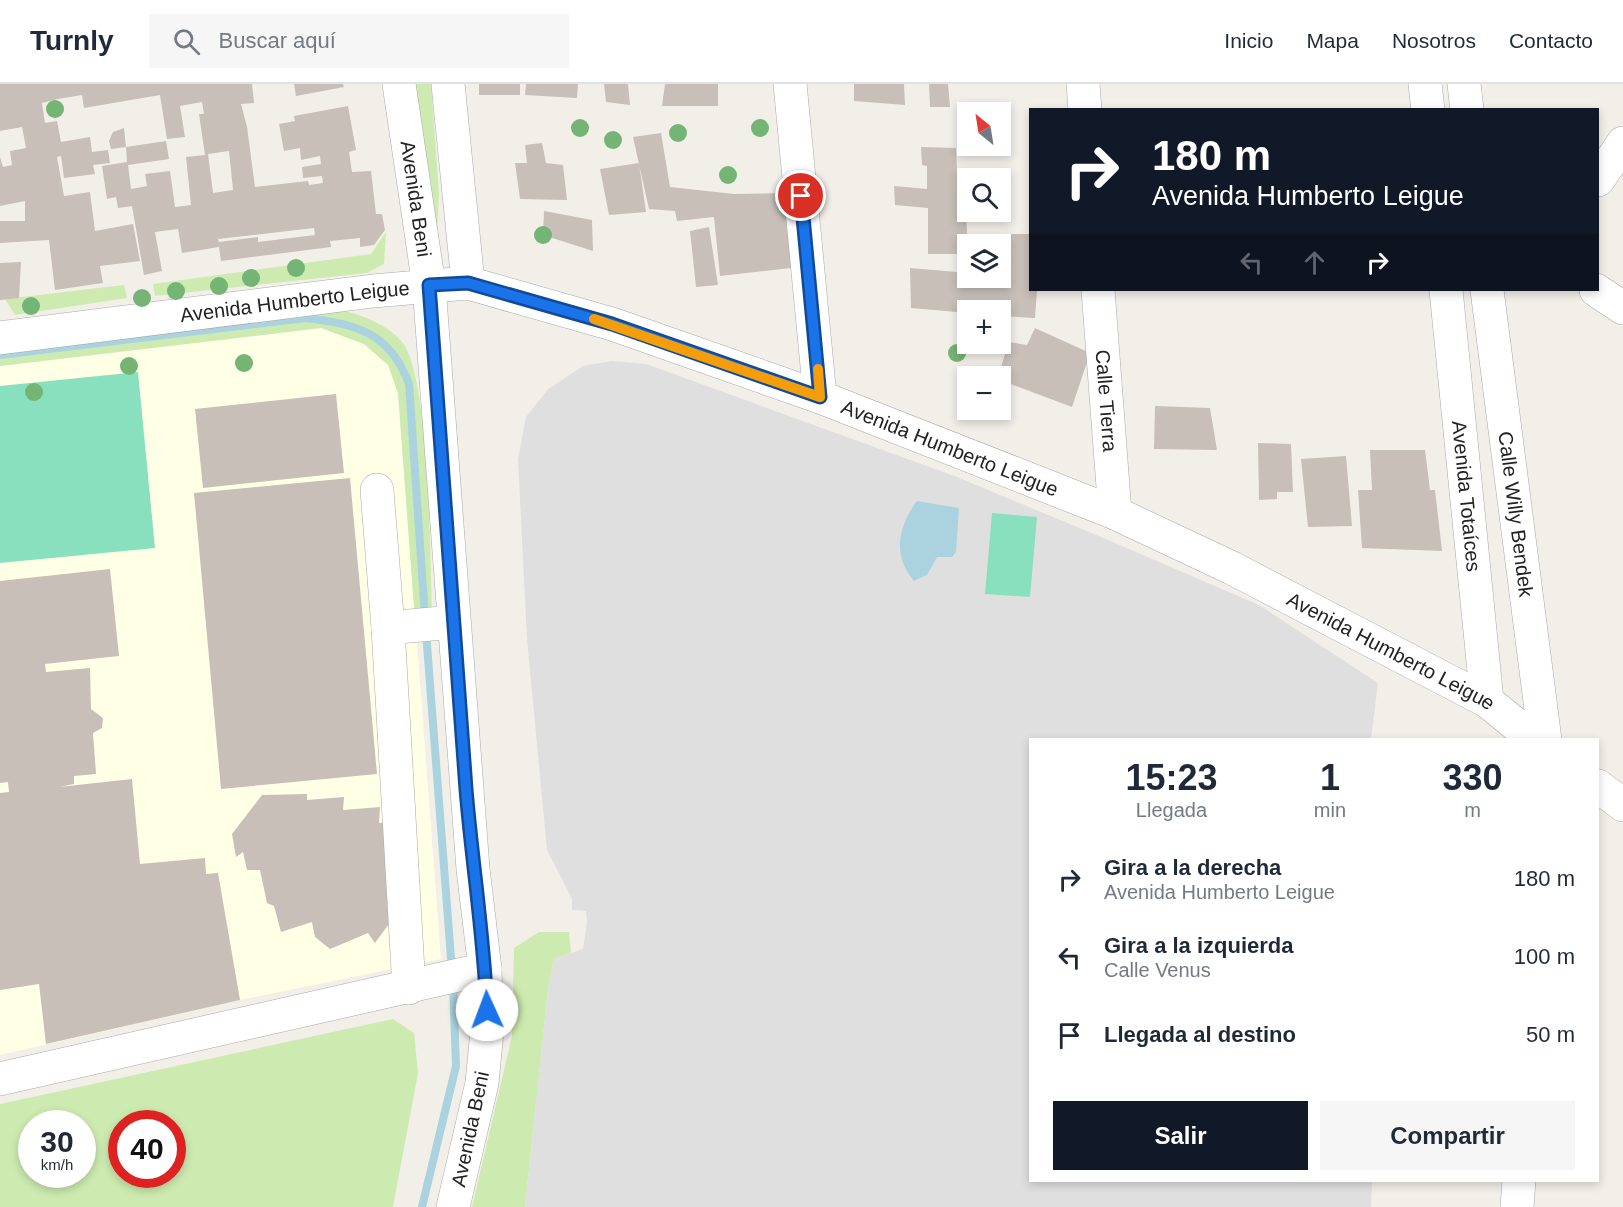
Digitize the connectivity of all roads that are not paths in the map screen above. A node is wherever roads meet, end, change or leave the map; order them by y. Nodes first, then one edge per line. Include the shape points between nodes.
1 (399, 84) edge
2 (448, 84) edge
3 (790, 84) edge
4 (1083, 84) edge
5 (1425, 84) edge
6 (1464, 84) edge
7 (1085, 108) edge
8 (1428, 108) edge
9 (1467, 108) edge
10 (1623, 143) edge
11 (1599, 179) edge
12 (468, 283) junction
13 (429, 285) junction
14 (1098, 291) edge
15 (1446, 291) edge
16 (1487, 291) edge
17 (1598, 291) edge
18 (1623, 308) edge
19 (0, 338) edge
20 (820, 397) junction
21 (377, 490) dead end
22 (1115, 513) junction
23 (453, 622) junction
24 (388, 628) junction
25 (1487, 701) junction
26 (1533, 738) edge
27 (1545, 738) edge
28 (1599, 787) edge
29 (1623, 805) edge
30 (479, 970) junction
31 (411, 987) junction
32 (0, 1079) edge
33 (1519, 1182) edge
34 (453, 1207) edge
35 (1517, 1207) edge

1 - 13 street, Avenida Beni
2 - 12 street, Avenida Beni
3 - 20 street
4 - 7 street
5 - 8 street
6 - 9 street
10 - 11 street
12 - 13 street, Avenida Humberto Leigue
12 - 20 street, Avenida Humberto Leigue via 612,324
13 - 19 street, Avenida Humberto Leigue
13 - 23 street, Avenida Beni
14 - 22 street, Calle Tierra
15 - 25 street, Avenida Totaíces
16 - 27 street, Calle Willy Bendek
17 - 18 street
20 - 22 street, Avenida Humberto Leigue
21 - 24 street
22 - 25 street, Avenida Humberto Leigue via 1232,568
23 - 24 street
23 - 30 street, Avenida Beni
24 - 31 street
25 - 26 street, Avenida Humberto Leigue
28 - 29 street
30 - 31 street
30 - 34 street, Avenida Beni via 487,1031 482,1083
31 - 32 street
33 - 35 street

